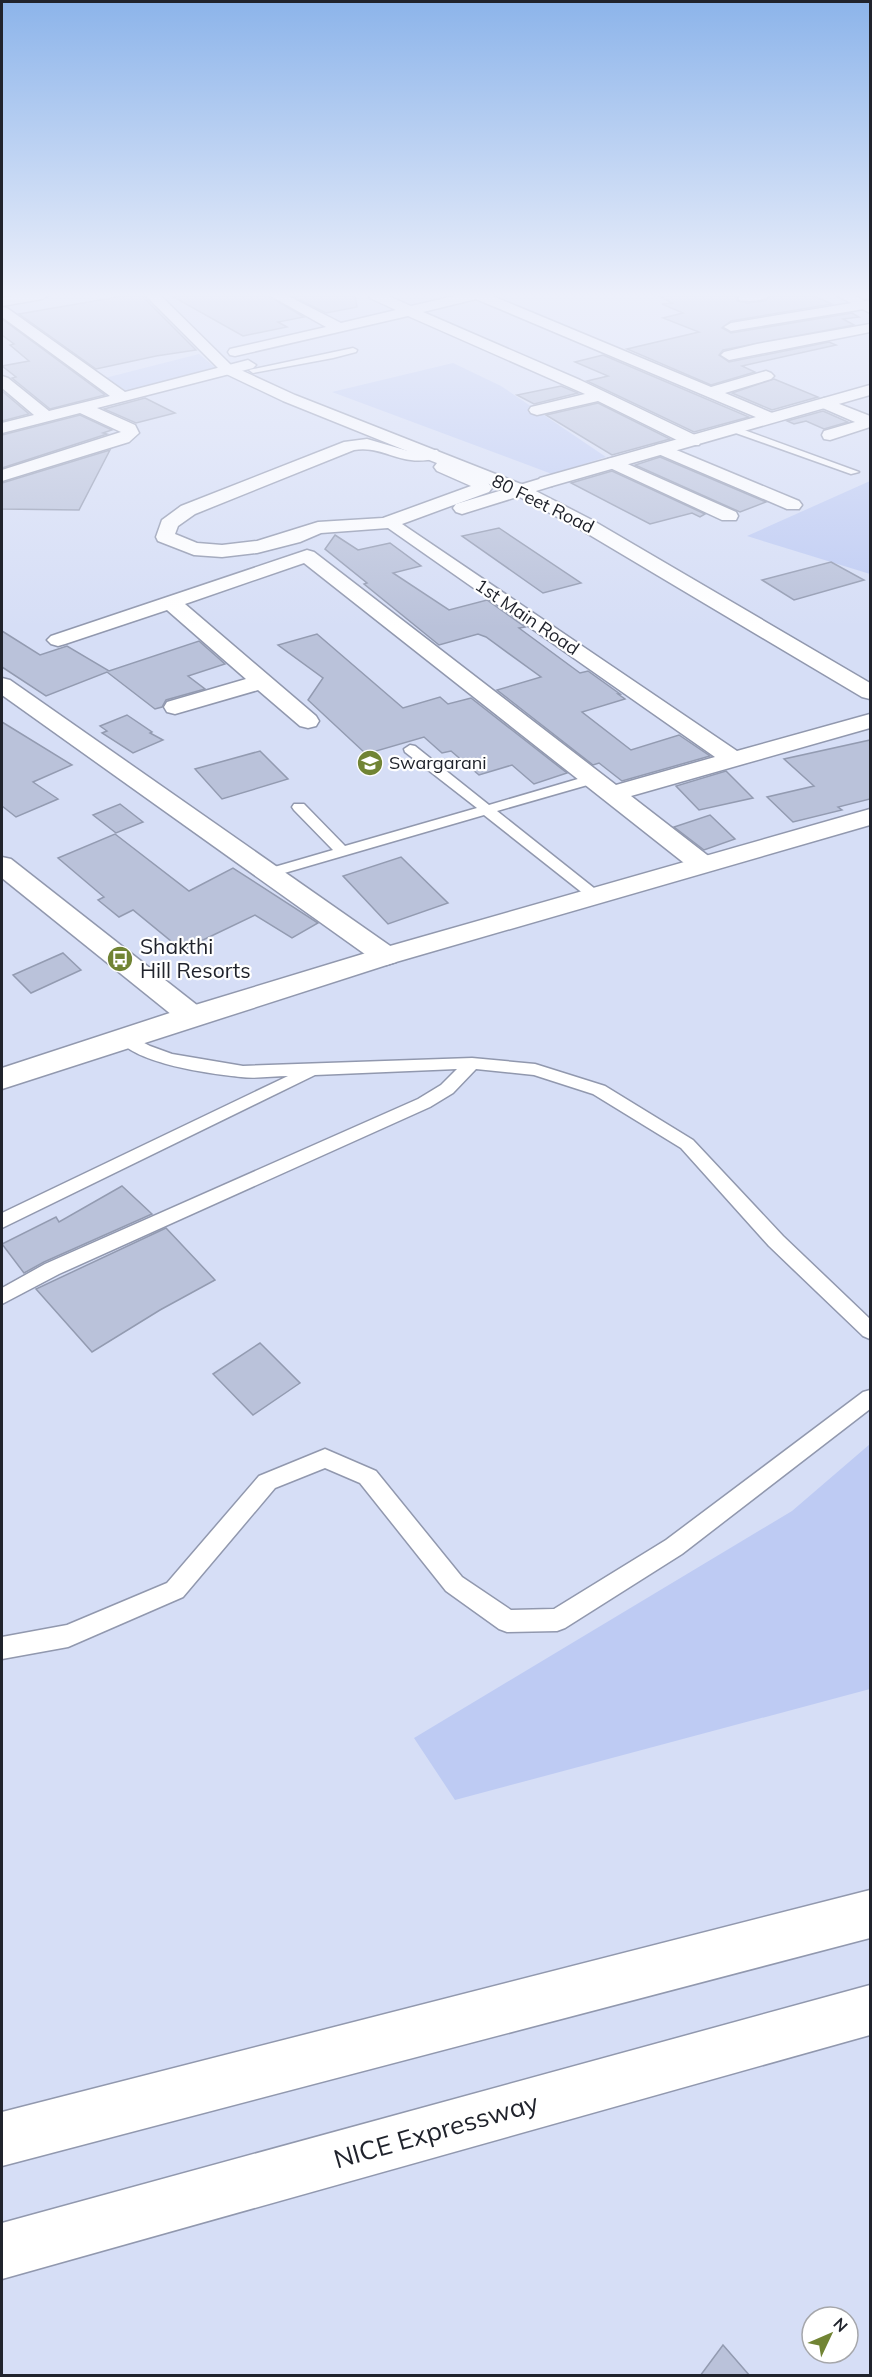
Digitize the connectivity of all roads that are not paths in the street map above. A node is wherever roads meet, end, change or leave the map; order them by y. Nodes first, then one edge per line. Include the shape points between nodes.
1 (32, 406) edge
2 (85, 406) edge
3 (310, 406) edge
4 (340, 406) edge
5 (555, 406) edge
6 (620, 406) edge
7 (743, 406) edge
8 (814, 406) edge
9 (831, 406) edge
10 (81, 407) junction
11 (537, 410) dead end
12 (46, 417) junction
13 (771, 418) junction
14 (870, 422) edge
15 (2, 428) edge
16 (733, 429) junction
17 (830, 435) dead end
18 (693, 441) junction
19 (662, 449) junction
20 (430, 454) junction
21 (614, 463) junction
22 (453, 464) junction
23 (854, 472) dead end
24 (2, 476) edge
25 (546, 482) junction
26 (520, 490) junction
27 (793, 505) dead end
28 (729, 516) dead end
29 (397, 528) junction
30 (307, 556) junction
31 (170, 602) junction
32 (58, 640) dead end
33 (870, 672) edge
34 (261, 682) junction
35 (2, 685) edge
36 (870, 692) edge
37 (175, 707) dead end
38 (308, 721) dead end
39 (870, 721) edge
40 (410, 749) dead end
41 (734, 759) junction
42 (602, 786) junction
43 (299, 807) dead end
44 (487, 810) junction
45 (870, 817) edge
46 (343, 852) junction
47 (702, 864) junction
48 (2, 865) edge
49 (269, 873) junction
50 (594, 895) junction
51 (386, 956) junction
52 (192, 1016) junction
53 (125, 1038) junction
54 (472, 1063) junction
55 (316, 1069) junction
56 (2, 1079) edge
57 (2, 1221) edge
58 (2, 1297) edge
59 (870, 1331) edge
60 (870, 1398) edge
61 (2, 1648) edge
62 (870, 1914) edge
63 (870, 2010) edge
64 (2, 2139) edge
65 (2, 2251) edge

1 - 12 main road
2 - 10 main road
3 - 20 main road, 80 Feet Road
4 - 25 main road, 80 Feet Road
5 - 11 main road
6 - 18 main road
7 - 13 main road
8 - 13 main road
9 - 14 main road
10 - 12 main road
10 - 24 main road via 129,429 131,434
12 - 15 main road
13 - 16 main road
14 - 17 main road
16 - 18 main road
16 - 23 lane
18 - 19 main road
19 - 21 main road
19 - 27 main road
20 - 22 main road, 80 Feet Road
20 - 22 main road via 413,458 365,443 350,446 188,510 169,524 165,537 194,549 222,551 272,544 318,528 386,523 483,488 443,467
21 - 25 main road
21 - 28 main road
22 - 26 main road, 80 Feet Road
25 - 26 main road
25 - 33 main road, 80 Feet Road
26 - 29 main road
26 - 36 main road, 80 Feet Road via 585,524
29 - 30 main road
29 - 41 main road, 1st Main Road
30 - 31 main road
30 - 42 main road
31 - 32 main road
31 - 34 main road
34 - 37 main road
34 - 38 main road
35 - 49 main road
39 - 41 main road
40 - 44 lane
41 - 42 main road
42 - 44 lane
42 - 47 main road
43 - 46 lane
44 - 46 lane
44 - 50 lane
45 - 47 main road
46 - 49 lane
47 - 50 main road
48 - 52 main road
49 - 51 main road
50 - 51 main road
51 - 52 main road
52 - 53 main road
53 - 55 lane via 170,1059 243,1072
53 - 56 main road
54 - 55 lane
54 - 58 lane via 447,1089 424,1104 52,1269
54 - 59 lane via 535,1070 599,1090 687,1144 776,1241
55 - 57 lane
60 - 61 lane via 674,1547 557,1620 507,1621 471,1597 454,1584 368,1477 325,1458 267,1482 175,1590 68,1636
62 - 64 main road
63 - 65 main road, NICE Expressway

